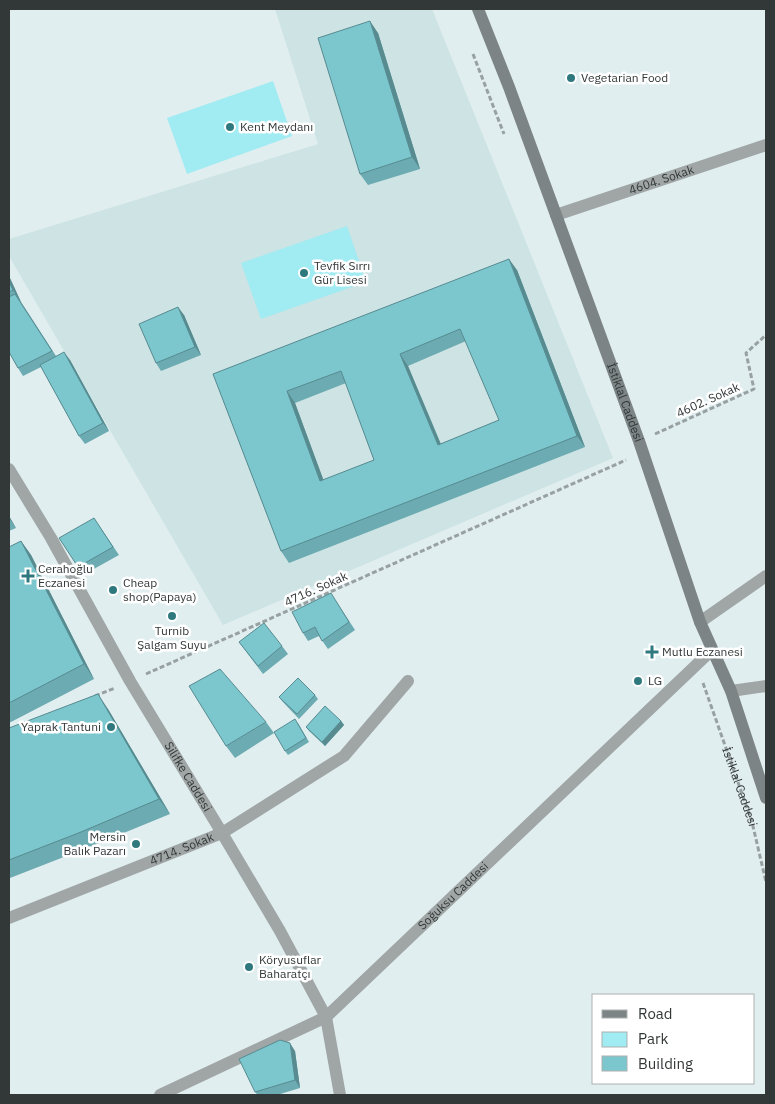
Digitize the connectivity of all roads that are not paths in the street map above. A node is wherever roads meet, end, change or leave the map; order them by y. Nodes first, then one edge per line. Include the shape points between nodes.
1 (478, 9) edge
2 (766, 145) edge
3 (556, 215) junction
4 (9, 469) edge
5 (766, 576) edge
6 (700, 622) junction
7 (712, 650) junction
8 (408, 681) dead end
9 (766, 686) edge
10 (731, 691) junction
11 (766, 798) edge
12 (222, 833) junction
13 (9, 918) edge
14 (326, 1017) junction
15 (160, 1095) edge
16 (340, 1095) edge

1 - 3 main road, İstiklal Caddesi
2 - 3 street, 4604. Sokak
3 - 6 main road, İstiklal Caddesi via 639,441
4 - 12 street, Silifke Caddesi via 130,681
5 - 6 street
6 - 7 main road, İstiklal Caddesi
7 - 10 main road, İstiklal Caddesi
7 - 14 street, Soğuksu Caddesi
8 - 12 street, 4714. Sokak via 344,756
9 - 10 street
10 - 11 main road, İstiklal Caddesi
12 - 13 street, 4714. Sokak
12 - 14 street, Silifke Caddesi
14 - 15 street, Soğuksu Caddesi
14 - 16 street, Silifke Caddesi

